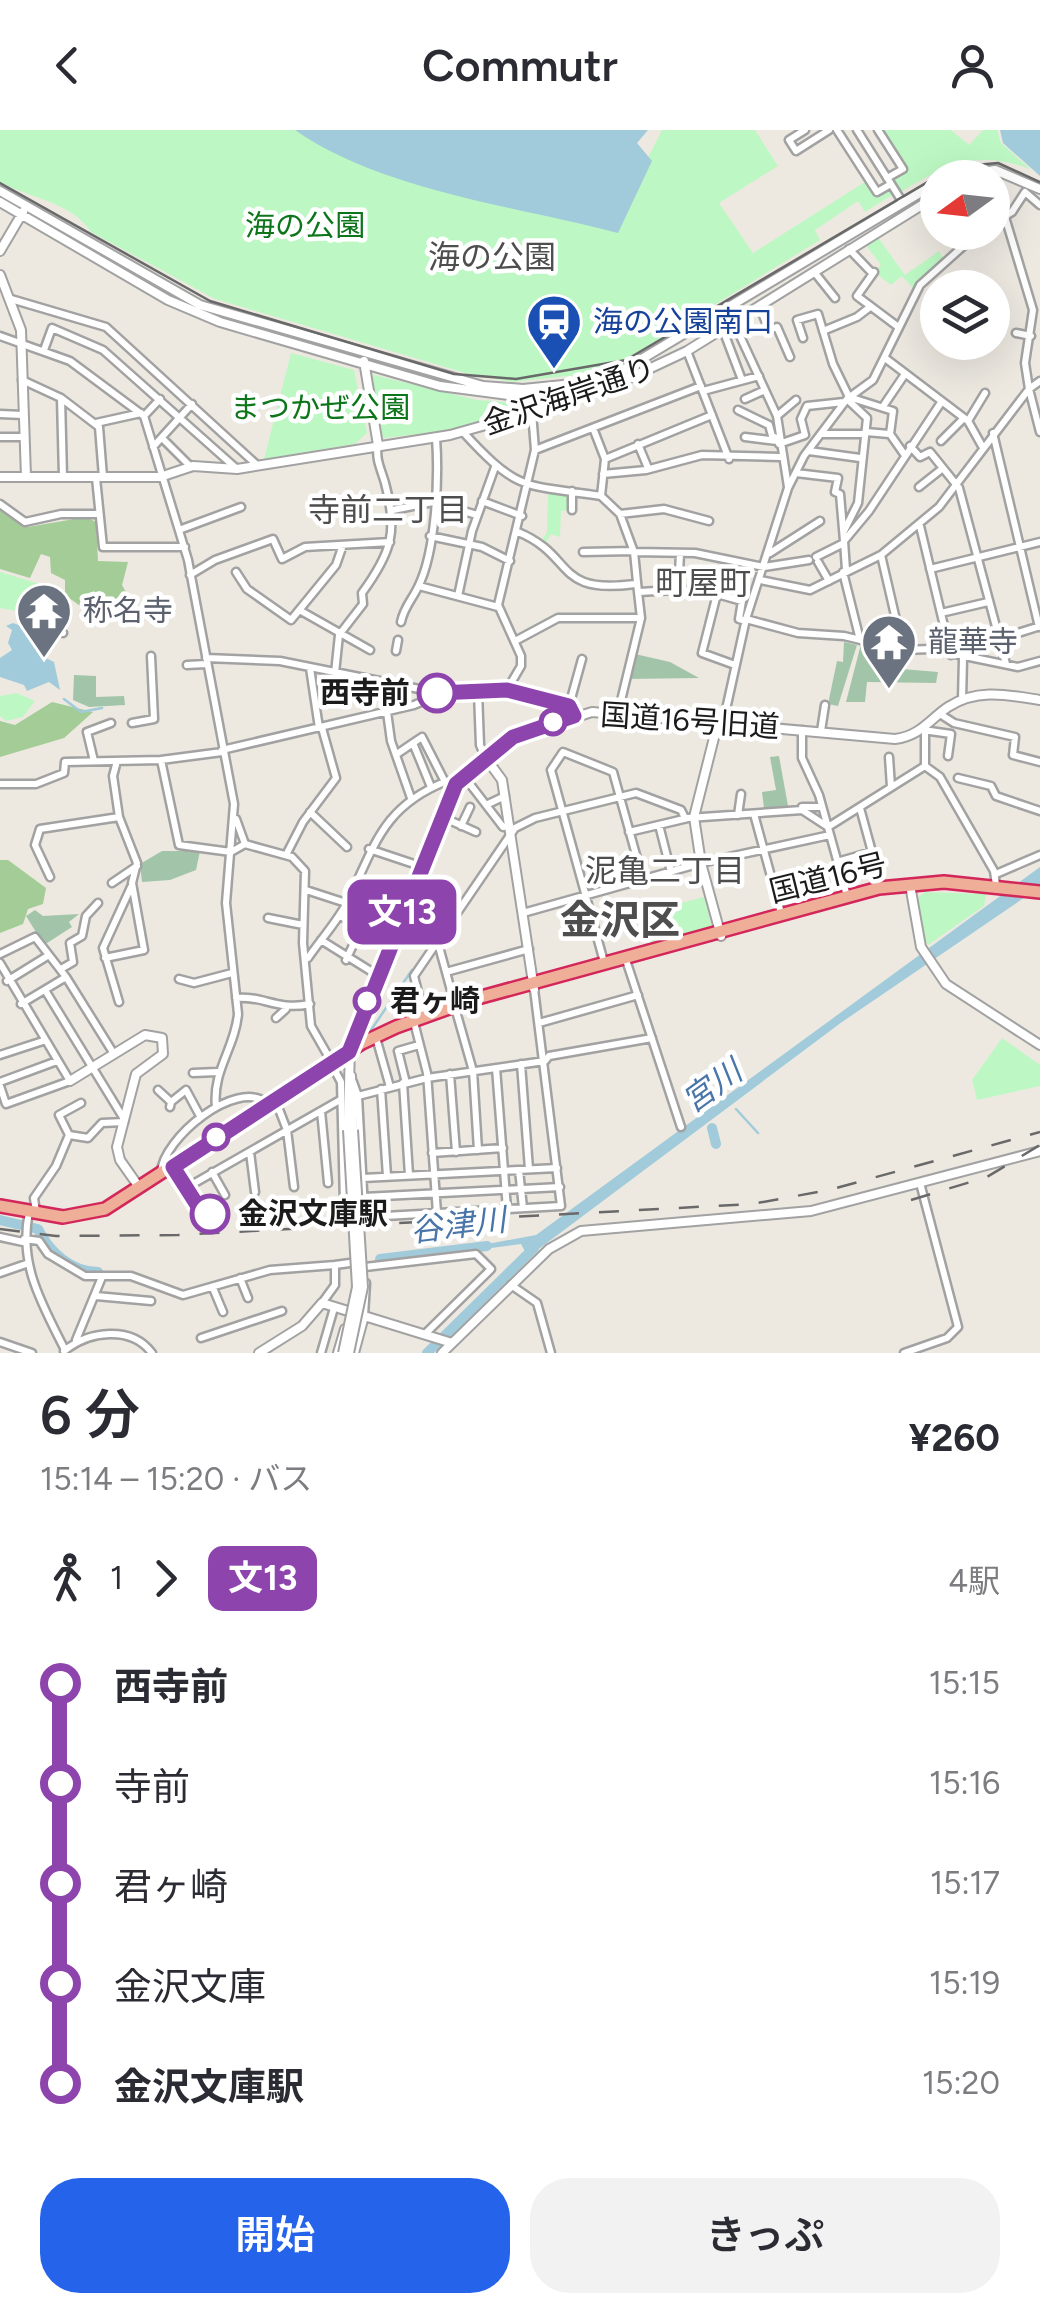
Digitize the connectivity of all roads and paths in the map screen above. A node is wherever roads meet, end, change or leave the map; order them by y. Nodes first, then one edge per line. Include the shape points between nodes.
1 (808, 130) edge
2 (833, 130) edge
3 (857, 130) edge
4 (878, 130) edge
5 (816, 138) junction
6 (1010, 177) edge
7 (889, 181) junction
8 (1040, 189) edge
9 (0, 191) edge
10 (920, 193) edge
11 (0, 202) edge
12 (903, 204) junction
13 (1040, 205) edge
14 (920, 206) edge
15 (24, 211) junction
16 (1010, 211) edge
17 (1010, 233) edge
18 (848, 248) junction
19 (959, 250) edge
20 (0, 251) edge
21 (815, 273) junction
22 (0, 275) edge
23 (835, 298) dead end
24 (10, 299) junction
25 (870, 306) junction
26 (760, 308) junction
27 (1036, 314) edge
28 (734, 324) junction
29 (897, 326) junction
30 (724, 330) junction
31 (823, 331) junction
32 (1016, 334) dead end
33 (0, 336) edge
34 (1030, 336) junction
35 (803, 338) dead end
36 (22, 341) junction
37 (44, 350) junction
38 (687, 351) junction
39 (366, 353) junction
40 (790, 357) dead end
41 (885, 358) junction
42 (363, 364) junction
43 (905, 374) junction
44 (759, 376) junction
45 (22, 380) junction
46 (742, 380) junction
47 (593, 381) junction
48 (1040, 381) edge
49 (702, 388) junction
50 (766, 390) junction
51 (1030, 390) junction
52 (985, 393) dead end
53 (61, 398) junction
54 (160, 399) junction
55 (745, 399) dead end
56 (847, 399) junction
57 (796, 400) dead end
58 (192, 404) junction
59 (940, 404) junction
60 (884, 405) junction
61 (738, 410) dead end
62 (532, 412) junction
63 (0, 414) edge
64 (23, 414) junction
65 (143, 414) junction
66 (712, 415) junction
67 (776, 416) junction
68 (180, 418) junction
69 (966, 420) junction
70 (96, 423) junction
71 (593, 428) junction
72 (463, 432) junction
73 (992, 432) junction
74 (1040, 432) edge
75 (865, 433) junction
76 (820, 434) junction
77 (890, 434) junction
78 (0, 437) edge
79 (24, 437) junction
80 (745, 437) dead end
81 (162, 438) junction
82 (436, 438) junction
83 (941, 441) dead end
84 (778, 442) junction
85 (638, 444) junction
86 (378, 445) junction
87 (910, 446) junction
88 (982, 446) junction
89 (152, 447) junction
90 (535, 450) junction
91 (808, 450) junction
92 (904, 454) junction
93 (780, 458) junction
94 (860, 458) junction
95 (604, 459) junction
96 (729, 459) junction
97 (256, 464) junction
98 (192, 467) junction
99 (495, 467) junction
100 (648, 468) junction
101 (943, 468) junction
102 (236, 469) junction
103 (796, 473) junction
104 (603, 474) junction
105 (64, 476) junction
106 (0, 477) edge
107 (26, 477) junction
108 (100, 477) junction
109 (160, 478) junction
110 (956, 484) junction
111 (528, 486) junction
112 (918, 487) dead end
113 (788, 488) junction
114 (572, 491) junction
115 (601, 496) junction
116 (433, 502) junction
117 (482, 502) junction
118 (0, 504) edge
119 (241, 507) dead end
120 (393, 510) junction
121 (572, 510) dead end
122 (97, 514) junction
123 (620, 514) junction
124 (476, 515) junction
125 (522, 516) junction
126 (709, 520) dead end
127 (820, 521) dead end
128 (920, 526) junction
129 (180, 530) junction
130 (844, 531) junction
131 (518, 532) junction
132 (430, 536) junction
133 (390, 542) junction
134 (844, 542) junction
135 (1040, 542) edge
136 (343, 544) junction
137 (469, 545) junction
138 (185, 547) junction
139 (1020, 548) junction
140 (583, 552) dead end
141 (634, 552) junction
142 (680, 553) junction
143 (770, 553) junction
144 (881, 555) junction
145 (976, 558) junction
146 (814, 559) junction
147 (510, 561) junction
148 (764, 567) junction
149 (930, 569) junction
150 (845, 571) junction
151 (236, 572) dead end
152 (190, 575) junction
153 (760, 580) junction
154 (829, 580) junction
155 (419, 586) junction
156 (636, 588) junction
157 (678, 593) junction
158 (717, 594) junction
159 (458, 596) junction
160 (988, 602) junction
161 (499, 607) junction
162 (301, 611) junction
163 (941, 613) junction
164 (640, 618) junction
165 (746, 620) junction
166 (401, 622) dead end
167 (38, 623) dead end
168 (1040, 626) edge
169 (63, 633) dead end
170 (340, 636) junction
171 (398, 640) dead end
172 (517, 640) junction
173 (860, 640) junction
174 (999, 640) junction
175 (370, 650) dead end
176 (903, 650) junction
177 (396, 651) dead end
178 (151, 656) dead end
179 (952, 656) junction
180 (962, 658) junction
181 (582, 659) dead end
182 (206, 661) junction
183 (1040, 662) edge
184 (187, 665) dead end
185 (734, 665) junction
186 (1006, 665) junction
187 (310, 668) junction
188 (335, 673) junction
189 (507, 690) junction
190 (478, 692) junction
191 (439, 693) junction
192 (962, 700) junction
193 (1040, 700) edge
194 (825, 706) dead end
195 (571, 711) junction
196 (386, 712) junction
197 (618, 713) junction
198 (940, 714) junction
199 (721, 722) junction
200 (111, 723) dead end
201 (132, 724) dead end
202 (320, 728) junction
203 (802, 730) junction
204 (821, 732) junction
205 (924, 732) junction
206 (413, 743) junction
207 (222, 751) junction
208 (398, 754) junction
209 (948, 756) dead end
210 (485, 757) junction
211 (889, 757) dead end
212 (161, 760) junction
213 (116, 761) junction
214 (94, 762) junction
215 (1040, 762) edge
216 (925, 766) junction
217 (464, 775) junction
218 (958, 778) dead end
219 (445, 782) junction
220 (0, 784) edge
221 (456, 784) junction
222 (430, 787) junction
223 (891, 788) junction
224 (741, 794) dead end
225 (505, 796) junction
226 (620, 797) junction
227 (411, 798) junction
228 (486, 805) junction
229 (470, 807) dead end
230 (802, 807) dead end
231 (822, 807) junction
232 (860, 808) junction
233 (310, 812) junction
234 (562, 812) junction
235 (1040, 812) edge
236 (754, 814) junction
237 (738, 815) junction
238 (440, 816) junction
239 (119, 817) junction
240 (235, 817) junction
241 (689, 818) junction
242 (461, 826) junction
243 (659, 826) junction
244 (511, 831) junction
245 (829, 831) junction
246 (476, 832) dead end
247 (630, 832) junction
248 (245, 844) junction
249 (348, 847) dead end
250 (369, 849) junction
251 (763, 850) junction
252 (231, 852) junction
253 (286, 855) junction
254 (1040, 855) edge
255 (838, 862) junction
256 (700, 863) junction
257 (137, 866) junction
258 (420, 866) junction
259 (671, 872) junction
260 (50, 877) dead end
261 (643, 880) junction
262 (112, 883) dead end
263 (132, 884) junction
264 (1003, 885) junction
265 (910, 887) junction
266 (352, 889) junction
267 (306, 890) junction
268 (1036, 894) edge
269 (586, 896) junction
270 (847, 896) junction
271 (374, 900) dead end
272 (98, 903) dead end
273 (346, 903) junction
274 (524, 913) junction
275 (781, 914) junction
276 (339, 916) junction
277 (268, 918) dead end
278 (303, 925) junction
279 (362, 926) junction
280 (720, 934) junction
281 (392, 936) junction
282 (321, 940) junction
283 (438, 943) junction
284 (528, 948) junction
285 (0, 954) edge
286 (50, 956) junction
287 (105, 958) junction
288 (308, 958) junction
289 (346, 960) junction
290 (0, 963) edge
291 (628, 963) junction
292 (604, 964) junction
293 (446, 972) junction
294 (64, 973) junction
295 (232, 973) junction
296 (377, 975) junction
297 (179, 979) dead end
298 (7, 981) junction
299 (534, 986) junction
300 (45, 990) junction
301 (638, 994) junction
302 (236, 998) junction
303 (119, 1002) dead end
304 (21, 1004) junction
305 (310, 1004) junction
306 (456, 1008) junction
307 (286, 1009) junction
308 (424, 1016) junction
309 (276, 1018) dead end
310 (539, 1023) junction
311 (415, 1026) junction
312 (652, 1038) junction
313 (42, 1041) junction
314 (378, 1041) junction
315 (419, 1045) junction
316 (1040, 1045) edge
317 (349, 1052) junction
318 (114, 1054) junction
319 (0, 1055) edge
320 (56, 1061) junction
321 (546, 1061) junction
322 (521, 1064) junction
323 (326, 1066) junction
324 (92, 1068) junction
325 (496, 1068) junction
326 (473, 1071) junction
327 (217, 1072) junction
328 (192, 1073) dead end
329 (450, 1074) junction
330 (427, 1078) junction
331 (352, 1079) junction
332 (70, 1081) junction
333 (405, 1083) junction
334 (0, 1084) edge
335 (385, 1088) junction
336 (158, 1090) dead end
337 (358, 1096) junction
338 (271, 1100) junction
339 (340, 1100) junction
340 (81, 1103) dead end
341 (216, 1107) junction
342 (320, 1111) junction
343 (200, 1116) junction
344 (124, 1121) junction
345 (681, 1127) dead end
346 (287, 1130) junction
347 (350, 1130) junction
348 (70, 1135) junction
349 (503, 1148) junction
350 (478, 1150) junction
351 (1040, 1151) edge
352 (250, 1152) junction
353 (456, 1152) junction
354 (432, 1153) junction
355 (557, 1168) junction
356 (529, 1169) junction
357 (504, 1170) junction
358 (519, 1170) junction
359 (167, 1171) junction
360 (212, 1172) junction
361 (434, 1173) junction
362 (410, 1174) junction
363 (386, 1176) junction
364 (363, 1178) junction
365 (328, 1183) dead end
366 (920, 1183) junction
367 (294, 1187) dead end
368 (560, 1187) junction
369 (186, 1188) junction
370 (140, 1189) junction
371 (522, 1189) junction
372 (506, 1190) junction
373 (255, 1192) dead end
374 (435, 1194) junction
375 (225, 1196) dead end
376 (364, 1197) junction
377 (0, 1206) edge
378 (198, 1207) dead end
379 (523, 1208) junction
380 (364, 1210) junction
381 (508, 1210) junction
382 (436, 1213) junction
383 (29, 1220) junction
384 (0, 1237) edge
385 (23, 1240) junction
386 (26, 1264) junction
387 (335, 1265) junction
388 (365, 1267) junction
389 (0, 1273) edge
390 (102, 1277) junction
391 (240, 1278) junction
392 (511, 1285) junction
393 (213, 1288) junction
394 (96, 1296) junction
395 (248, 1298) dead end
396 (151, 1301) dead end
397 (322, 1303) junction
398 (334, 1308) junction
399 (222, 1312) dead end
400 (282, 1312) dead end
401 (350, 1312) junction
402 (364, 1316) junction
403 (425, 1334) junction
404 (201, 1338) dead end
405 (0, 1342) edge
406 (76, 1342) junction
407 (450, 1342) junction
408 (64, 1352) edge
409 (264, 1352) edge
410 (32, 1353) edge
411 (152, 1353) edge
412 (320, 1353) edge
413 (346, 1353) edge
414 (442, 1353) edge
415 (550, 1353) edge
416 (904, 1353) edge

1 - 5 street
1 - 5 street via 789,140 796,152
2 - 5 street
2 - 7 street via 877,192
3 - 7 street
4 - 7 street via 903,168
6 - 8 street
7 - 12 street
9 - 15 street
10 - 12 street
11 - 15 street
12 - 47 street via 644,358
13 - 16 street via 1025,192
14 - 18 street, 金沢海岸通り
15 - 20 street
15 - 39 street via 200,305
15 - 42 street via 190,310
17 - 27 street
18 - 21 street, 金沢海岸通り
18 - 25 street via 873,272 856,296
19 - 29 street via 920,285
21 - 23 street
21 - 26 street, 金沢海岸通り
22 - 24 street
24 - 36 street
24 - 58 street via 106,327
25 - 29 street
25 - 31 street
26 - 28 street, 金沢海岸通り
26 - 40 street
27 - 34 street
28 - 30 street, 金沢海岸通り
28 - 44 street
29 - 41 street
30 - 38 street, 金沢海岸通り
30 - 46 street
31 - 35 street via 818,314 797,320
31 - 56 street
32 - 34 street
33 - 36 street
34 - 51 street
36 - 37 street
36 - 45 street
37 - 54 street via 52,328 76,336
37 - 65 street via 89,373
38 - 49 street
38 - 62 street, 金沢海岸通り
39 - 42 street
39 - 47 street via 494,387
41 - 43 street
41 - 56 street via 873,380
42 - 47 street via 493,396 546,395
42 - 86 street
43 - 59 street
43 - 60 street
44 - 46 street
44 - 50 street
45 - 53 street
45 - 64 street
46 - 49 street
48 - 51 street
49 - 66 street
49 - 71 street
50 - 55 street
50 - 67 street
51 - 73 street
51 - 74 street
52 - 69 street
53 - 70 street
53 - 105 street
54 - 65 street
54 - 68 street
56 - 60 street
56 - 75 street via 864,412
56 - 76 street
56 - 84 street via 807,406 801,420 805,435
57 - 67 street
58 - 68 street
58 - 97 street
59 - 69 street
59 - 87 street
60 - 77 street via 893,411
61 - 84 street via 769,425
62 - 72 street, 金沢海岸通り
62 - 90 street
63 - 64 street
64 - 79 street
65 - 70 street
65 - 89 street
66 - 85 street
66 - 96 street
67 - 84 street
68 - 81 street
68 - 102 street
69 - 83 street
69 - 88 street
70 - 108 street via 102,433
71 - 90 street
71 - 95 street
72 - 82 street, 金沢海岸通り
72 - 99 street
73 - 88 street
73 - 139 street
75 - 76 street
75 - 77 street
75 - 94 street
76 - 91 street
77 - 92 street
78 - 79 street
79 - 107 street
80 - 84 street
81 - 89 street
81 - 98 street
82 - 86 street, 金沢海岸通り
82 - 116 street
84 - 93 street
85 - 95 street
85 - 100 street
86 - 97 street, 金沢海岸通り
86 - 120 street
87 - 92 street
87 - 101 street via 920,457 930,452
88 - 110 street
89 - 109 street
90 - 111 street
91 - 94 street
91 - 103 street
92 - 134 street
93 - 96 street
93 - 113 street
94 - 130 street via 858,503
95 - 104 street
96 - 100 street via 702,455
97 - 102 street, 金沢海岸通り
98 - 102 street, 金沢海岸通り
98 - 109 street, 金沢海岸通り
99 - 111 street
99 - 117 street
100 - 104 street
101 - 110 street
101 - 112 street
103 - 113 street
103 - 130 street via 838,478
104 - 115 street
105 - 107 street, 金沢海岸通り
105 - 108 street, 金沢海岸通り
106 - 107 street, 金沢海岸通り
108 - 109 street, 金沢海岸通り
108 - 122 street
109 - 129 street
110 - 128 street
110 - 145 street
111 - 114 street
111 - 125 street
113 - 143 street
114 - 115 street
114 - 121 street
115 - 123 street
116 - 120 street
116 - 124 street
116 - 132 street
117 - 124 street
117 - 125 street
118 - 122 street via 25,522
119 - 129 street
120 - 133 street
122 - 138 street via 104,547
123 - 126 street via 664,509
123 - 141 street
124 - 137 street
125 - 131 street
127 - 143 street
128 - 144 street
128 - 149 street
129 - 138 street
130 - 134 street
131 - 147 street
131 - 156 street via 550,550 581,583
132 - 137 street
132 - 155 street
133 - 136 street
133 - 170 street via 362,593 363,604
134 - 146 street
134 - 150 street
135 - 139 street
136 - 152 street via 305,548 282,559 273,539
136 - 162 street via 336,565
137 - 147 street
137 - 159 street
138 - 152 street
139 - 145 street
139 - 168 street
140 - 141 street
141 - 142 street
141 - 156 street
142 - 148 street
142 - 157 street
143 - 148 street
144 - 150 street
144 - 176 street
145 - 149 street
145 - 160 street
146 - 148 street
146 - 154 street
147 - 161 street
148 - 153 street
149 - 163 street
150 - 154 street
150 - 173 street
151 - 162 street via 291,620
152 - 182 street
153 - 154 street via 801,591
153 - 165 street
155 - 159 street
155 - 166 street
156 - 157 street
156 - 164 street
157 - 158 street via 694,588
158 - 165 street via 742,600 739,619
158 - 185 street via 702,653
159 - 161 street
160 - 163 street
160 - 174 street
161 - 172 street
162 - 170 street
163 - 179 street
164 - 172 street via 558,618
164 - 197 street
165 - 173 street
165 - 185 street
167 - 169 street
168 - 174 street
170 - 175 street
170 - 188 street
171 - 177 street
172 - 189 street via 522,666
173 - 176 street
174 - 186 street
176 - 179 street
178 - 201 street via 154,718
179 - 180 street
180 - 186 street
180 - 192 street
181 - 195 street
182 - 184 street
182 - 187 street via 263,659
182 - 207 street
183 - 186 street
185 - 199 street
187 - 188 street
187 - 202 street
188 - 191 street
189 - 190 street
189 - 195 street
190 - 191 street
190 - 210 street
191 - 196 street
192 - 193 street via 991,694
192 - 198 street
194 - 204 street
195 - 197 street, 国道16号旧道
195 - 210 street, 国道16号旧道
196 - 202 street
196 - 208 street
197 - 199 street, 国道16号旧道
198 - 205 street
198 - 215 street via 1015,737 1012,755
199 - 203 street, 国道16号旧道
199 - 241 street
200 - 214 street via 87,732
202 - 207 street
202 - 233 street via 336,778
203 - 204 street, 国道16号旧道
203 - 231 street via 802,758
204 - 205 street, 国道16号旧道 via 895,738
205 - 209 street via 951,734
205 - 216 street
206 - 208 street
206 - 219 street via 422,737
206 - 222 street
207 - 212 street
207 - 240 street
208 - 227 street
210 - 217 street, 国道16号旧道
210 - 225 street
211 - 223 street
212 - 213 street
212 - 252 street via 179,846
213 - 214 street
213 - 239 street
214 - 220 street via 65,762 64,773 36,784
216 - 223 street
216 - 264 street via 940,777
217 - 221 street, 国道16号旧道
217 - 228 street
218 - 235 street
219 - 221 street
219 - 222 street
221 - 238 street, 国道16号旧道
222 - 227 street
223 - 232 street
224 - 237 street
225 - 228 street
225 - 244 street
226 - 234 street
226 - 234 street via 613,772 563,752 552,770
226 - 241 street via 636,793
226 - 247 street
227 - 250 street
228 - 244 street
229 - 242 street
230 - 231 street
231 - 245 street
232 - 245 street
232 - 255 street via 872,852
233 - 249 street
233 - 253 street
234 - 244 street
234 - 269 street
236 - 237 street
236 - 245 street via 802,810
236 - 251 street
237 - 241 street
238 - 242 street
238 - 258 street, 国道16号旧道
239 - 257 street
239 - 260 street via 40,829 35,845
240 - 248 street
240 - 252 street
241 - 243 street
241 - 256 street
242 - 246 street
243 - 247 street
243 - 259 street
244 - 274 street
244 - 283 street
245 - 251 street
245 - 255 street
247 - 261 street
248 - 252 street
248 - 253 street
250 - 258 street
250 - 266 street
251 - 256 street
251 - 275 street
252 - 295 street via 226,903
253 - 267 street via 304,868
254 - 264 street
255 - 270 street
256 - 259 street
256 - 280 street
257 - 262 street
257 - 263 street
258 - 281 street, 国道16号旧道
259 - 261 street
261 - 269 street
263 - 287 street via 108,933
263 - 287 street via 144,950
264 - 265 highway, 国道16号
264 - 268 highway, 国道16号
265 - 270 highway, 国道16号
265 - 280 highway, 国道16号
265 - 316 street via 930,962 956,992
266 - 271 street
266 - 273 street
267 - 273 street
267 - 278 street
269 - 274 street
269 - 292 street
270 - 275 highway, 国道16号
272 - 294 street via 86,916 82,936 70,943 73,962
273 - 276 street
274 - 284 street
275 - 280 highway, 国道16号
276 - 279 street
276 - 282 street
277 - 278 street
278 - 288 street
279 - 281 street
279 - 289 street
280 - 291 highway, 国道16号
280 - 292 highway, 国道16号
281 - 296 street, 国道16号旧道
282 - 288 street
282 - 289 street
283 - 293 street
283 - 308 street via 414,976
284 - 293 street
284 - 299 street
285 - 286 street via 31,935
286 - 294 street
286 - 298 street
287 - 303 street
288 - 305 street
289 - 296 street
290 - 298 street
291 - 299 highway, 国道16号
291 - 301 street
292 - 299 highway, 国道16号
293 - 306 street
294 - 300 street
294 - 318 street
295 - 297 street via 194,983
295 - 302 street
296 - 317 street, 国道16号旧道
298 - 304 street
299 - 306 highway, 国道16号
299 - 310 street
300 - 304 street
300 - 324 street
301 - 310 street
301 - 312 street
302 - 307 street
302 - 327 street via 236,1030
304 - 313 street
305 - 307 street
305 - 323 street
306 - 308 highway, 国道16号
306 - 311 highway, 国道16号
306 - 326 street
307 - 309 street
308 - 317 highway, 国道16号
310 - 321 street
311 - 314 highway, 国道16号
311 - 315 street
312 - 321 street
312 - 345 street
313 - 319 street
313 - 320 street
314 - 317 highway, 国道16号
314 - 335 street
315 - 330 street
315 - 333 street via 398,1051
317 - 323 highway, 国道16号
317 - 331 street
317 - 347 street
318 - 324 street
318 - 344 street via 151,1033 166,1045 136,1074
320 - 332 street
320 - 334 street
321 - 322 street
321 - 355 street
322 - 325 street
322 - 356 street
323 - 338 highway, 国道16号
323 - 339 street via 338,1074
324 - 332 street
324 - 344 street
325 - 326 street
325 - 349 street
326 - 329 street
326 - 350 street
327 - 328 street
327 - 341 street
329 - 330 street
329 - 353 street
330 - 333 street
330 - 354 street
331 - 337 street
331 - 347 street
332 - 334 street via 6,1104
333 - 335 street
333 - 362 street
335 - 337 street
335 - 363 street
336 - 343 street via 170,1104 186,1090
337 - 364 street
338 - 341 street
338 - 346 street
338 - 359 highway, 国道16号
339 - 342 street
339 - 380 street via 344,1208
340 - 348 street via 59,1115
341 - 343 street
342 - 346 street
342 - 365 street
343 - 359 street via 160,1168
344 - 348 street via 102,1122 88,1138
344 - 370 street via 120,1160
346 - 352 street
346 - 367 street
347 - 413 street, bridge via 357,1287
348 - 383 street via 34,1198
349 - 350 street
349 - 357 street
350 - 353 street
351 - 366 street
352 - 360 street
352 - 373 street
353 - 354 street
354 - 361 street
355 - 356 street
355 - 368 street
356 - 358 street
357 - 358 street
357 - 361 street
357 - 372 street
358 - 371 street
359 - 369 street
359 - 370 highway, 国道16号
360 - 369 street
360 - 375 street
361 - 362 street
361 - 374 street
362 - 363 street
363 - 364 street
364 - 376 street
366 - 392 street via 811,1211 590,1229 562,1240
366 - 416 street via 958,1327
368 - 371 street
368 - 379 street via 562,1206
369 - 378 street
370 - 383 highway, 国道16号 via 86,1215
371 - 372 street
371 - 379 street
372 - 374 street
372 - 381 street
374 - 376 street
374 - 382 street
376 - 380 street
377 - 383 highway, 国道16号
379 - 381 street
380 - 382 street via 366,1216
381 - 382 street
383 - 385 street
384 - 385 street
385 - 386 street
385 - 390 street via 39,1241 77,1273
386 - 389 street
386 - 408 street
387 - 388 street
387 - 391 street
387 - 397 street via 335,1285
388 - 402 street
388 - 403 street via 476,1254 491,1269
390 - 393 street via 140,1278 183,1295
390 - 394 street
391 - 393 street
391 - 395 street
392 - 407 street
392 - 415 street via 537,1303
393 - 399 street
394 - 396 street
394 - 406 street
397 - 398 street
397 - 409 street
398 - 401 street
398 - 412 street
400 - 404 street
401 - 402 street
401 - 413 street
402 - 403 street
402 - 413 street
403 - 407 street
405 - 410 street
406 - 408 street
406 - 411 street via 122,1335 144,1342
407 - 414 street

